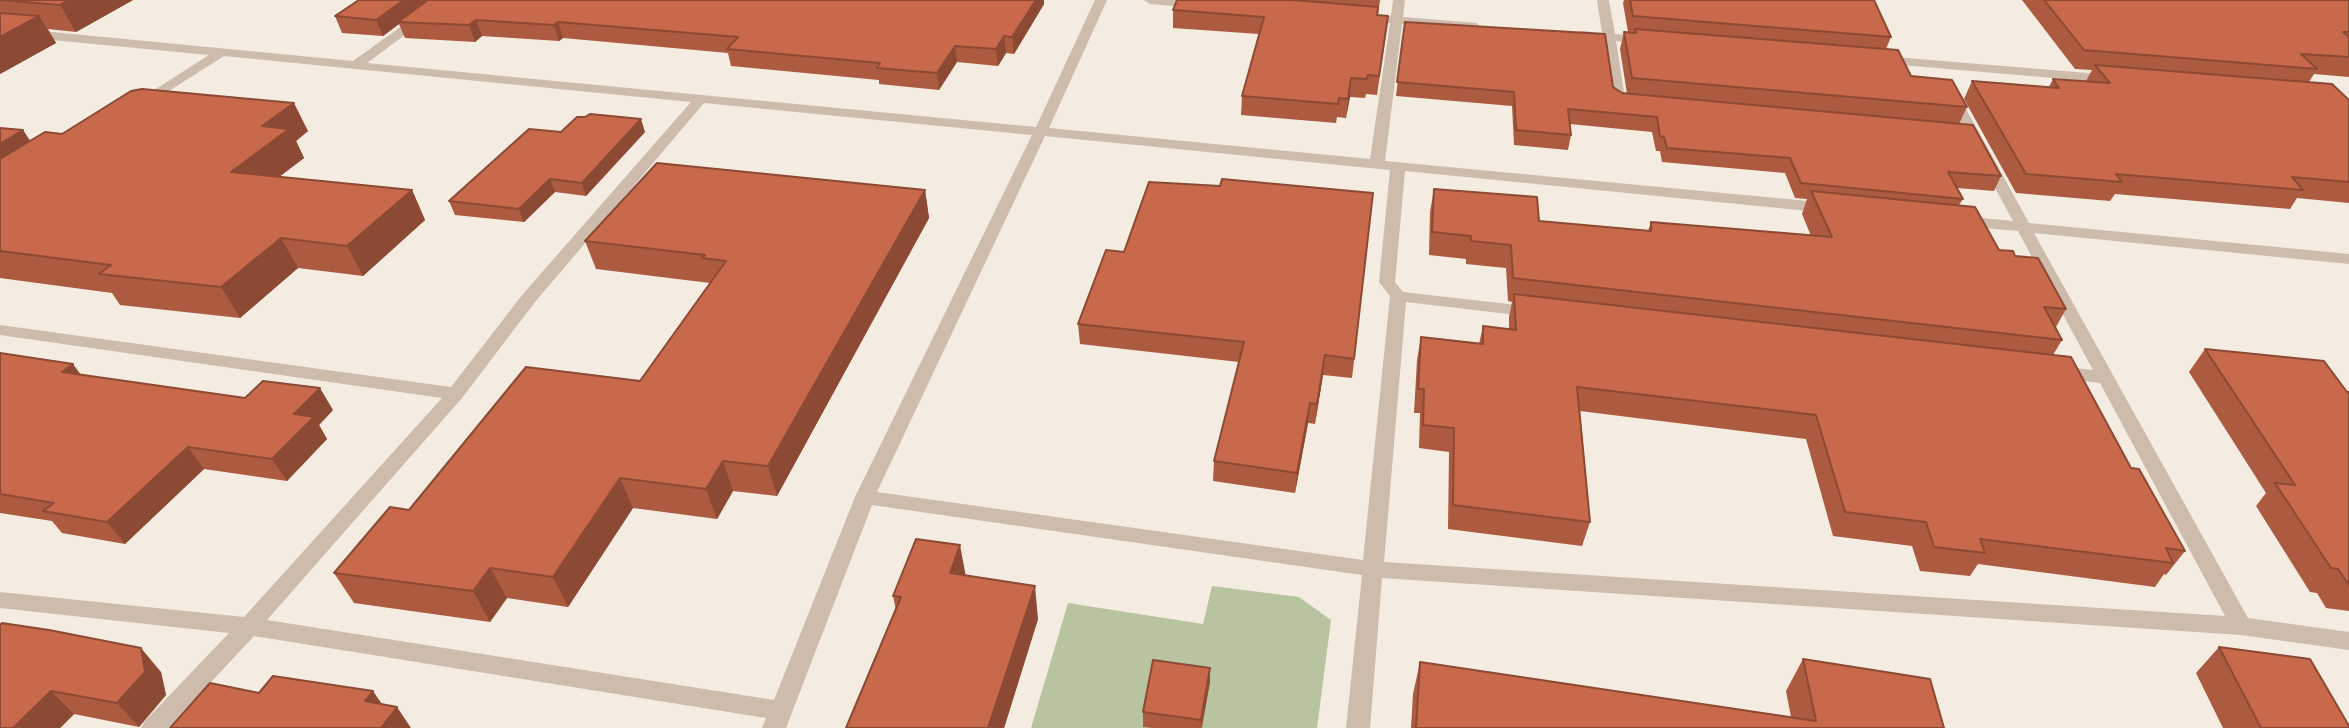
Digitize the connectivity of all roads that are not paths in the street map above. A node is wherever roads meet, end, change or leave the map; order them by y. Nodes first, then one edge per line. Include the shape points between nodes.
1 (446, 0) edge
2 (1101, 0) edge
3 (1150, 0) edge
4 (1399, 0) edge
5 (1604, 0) edge
6 (1218, 6) edge
7 (1355, 17) edge
8 (1396, 20) junction
9 (1489, 28) edge
10 (0, 32) edge
11 (1569, 34) edge
12 (1609, 37) junction
13 (1663, 42) edge
14 (221, 52) junction
15 (1867, 59) edge
16 (1935, 64) junction
17 (356, 65) junction
18 (2130, 80) edge
19 (701, 98) junction
20 (1646, 104) edge
21 (128, 113) edge
22 (1041, 131) junction
23 (1377, 164) junction
24 (1398, 166) junction
25 (1843, 209) edge
26 (1941, 219) edge
27 (2024, 227) junction
28 (2349, 259) edge
29 (1398, 296) junction
30 (1551, 314) edge
31 (0, 330) edge
32 (2037, 370) edge
33 (2107, 378) junction
34 (456, 394) junction
35 (865, 497) junction
36 (1373, 569) junction
37 (0, 600) edge
38 (249, 626) junction
39 (2241, 626) junction
40 (2349, 641) edge
41 (777, 720) edge
42 (153, 728) edge
43 (1359, 728) edge

1 - 17 street
2 - 22 street
3 - 6 street
4 - 8 street
5 - 12 street
7 - 8 street
8 - 9 street
8 - 23 street
10 - 14 street
11 - 12 street
12 - 13 street
12 - 20 street via 1619,101
14 - 17 street
14 - 21 street
15 - 16 street
16 - 18 street
16 - 27 street via 1966,133
17 - 19 street
19 - 22 street
19 - 34 street via 529,298
22 - 23 street
22 - 35 street
23 - 24 street
24 - 25 street
24 - 29 street via 1387,282
26 - 27 street
27 - 28 street
27 - 33 street
29 - 30 street
29 - 36 street
31 - 34 street
32 - 33 street
33 - 39 street
34 - 38 street
35 - 36 street
35 - 41 street
36 - 39 street
36 - 43 street
37 - 38 street
38 - 41 street
38 - 42 street
39 - 40 street

